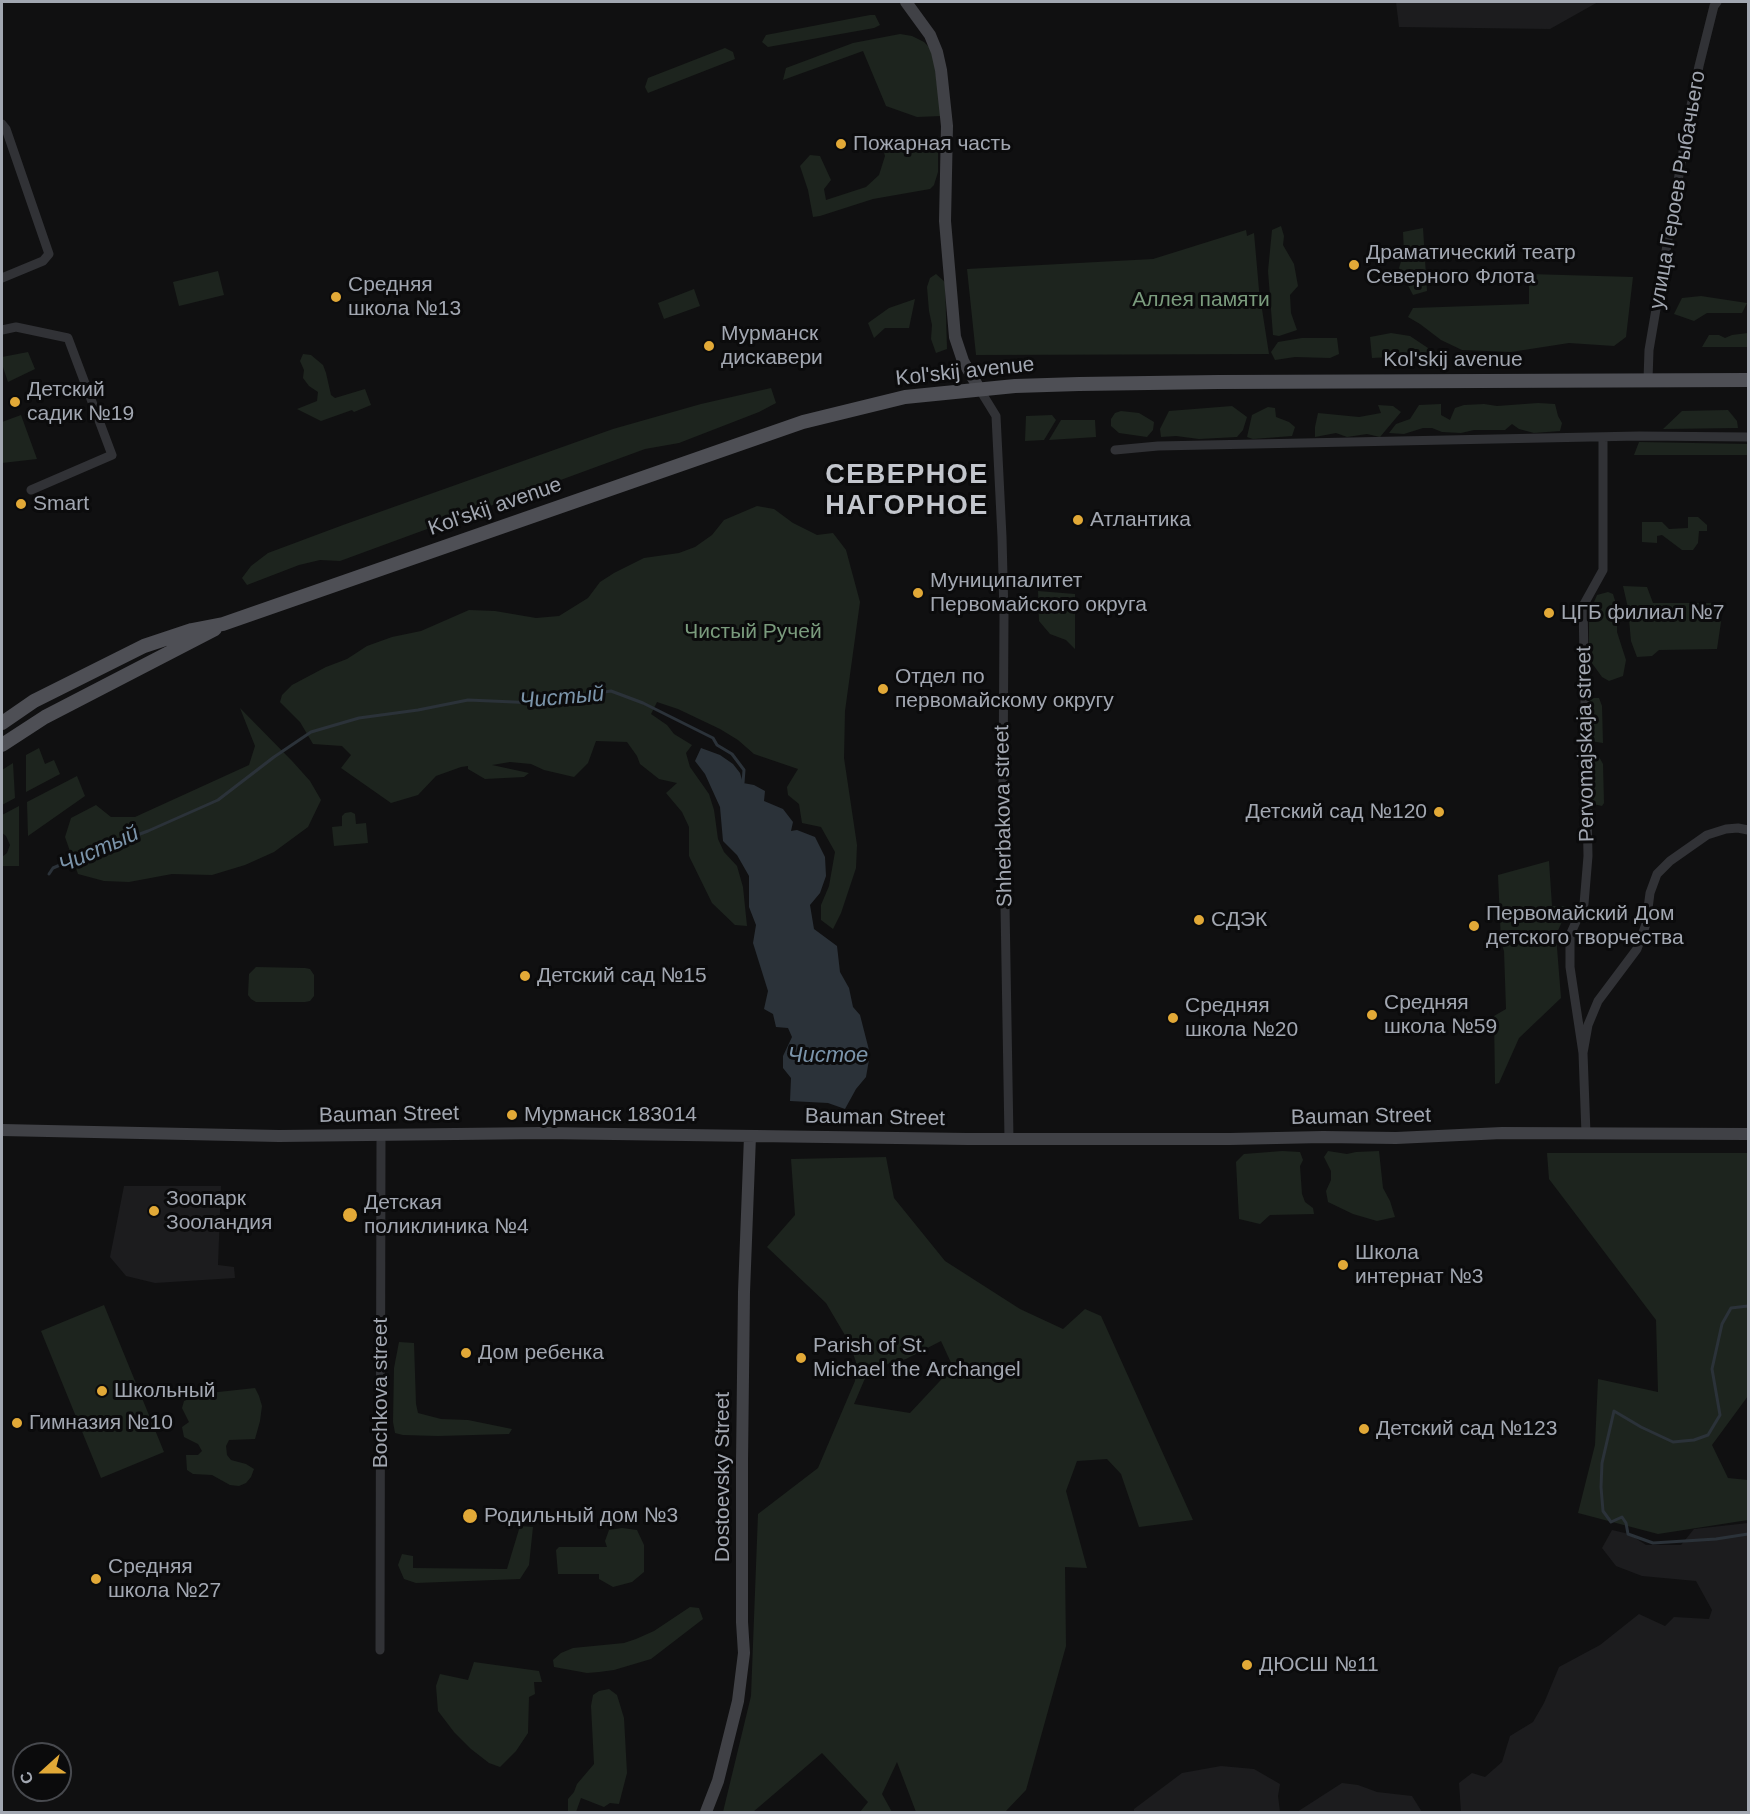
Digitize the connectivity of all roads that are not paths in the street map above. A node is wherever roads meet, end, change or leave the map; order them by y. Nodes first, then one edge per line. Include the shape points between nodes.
1 (906, 2) edge
2 (1717, 2) edge
3 (2, 124) edge
4 (2, 278) edge
5 (2, 330) edge
6 (1648, 380) junction
7 (1749, 380) edge
8 (980, 390) junction
9 (1603, 437) junction
10 (1749, 437) edge
11 (1115, 450) dead end
12 (31, 490) dead end
13 (223, 624) junction
14 (144, 646) junction
15 (150, 662) junction
16 (2, 723) edge
17 (2, 745) edge
18 (1749, 831) edge
19 (1583, 1053) junction
20 (2, 1130) edge
21 (1586, 1134) junction
22 (1749, 1134) edge
23 (381, 1135) junction
24 (750, 1136) junction
25 (1009, 1139) junction
26 (380, 1650) dead end
27 (706, 1812) edge

1 - 8 street via 930,35 941,70 947,126 945,222 955,337 963,361
2 - 6 street, улица Героев Рыбачьего via 1690,111 1649,350
3 - 4 street via 49,254 43,261
5 - 12 street via 16,327 68,338 112,455
6 - 7 main road, Kol'skij avenue
6 - 8 main road, Kol'skij avenue via 1195,382
8 - 13 main road, Kol'skij avenue via 905,397 803,422
8 - 25 street, Shherbakova street via 996,416 1002,537
9 - 10 street
9 - 11 street
9 - 19 street, Pervomajskaja street via 1604,570 1583,606 1588,856 1584,904 1570,935 1570,967
13 - 14 main road, Kol'skij avenue
13 - 15 main road, Kol'skij avenue
14 - 15 main road via 154,651
14 - 16 main road, Kol'skij avenue via 34,701
15 - 17 main road, Kol'skij avenue via 45,717
18 - 19 street via 1726,829 1707,835 1657,874 1636,949 1598,1001 1587,1025
19 - 21 street
20 - 23 street, Bauman Street
21 - 22 street, Bauman Street
21 - 25 street, Bauman Street
23 - 24 street, Bauman Street
23 - 26 street, Bochkova street
24 - 25 street, Bauman Street
24 - 27 street, Dostoevsky Street via 742,1461 744,1653 738,1701

